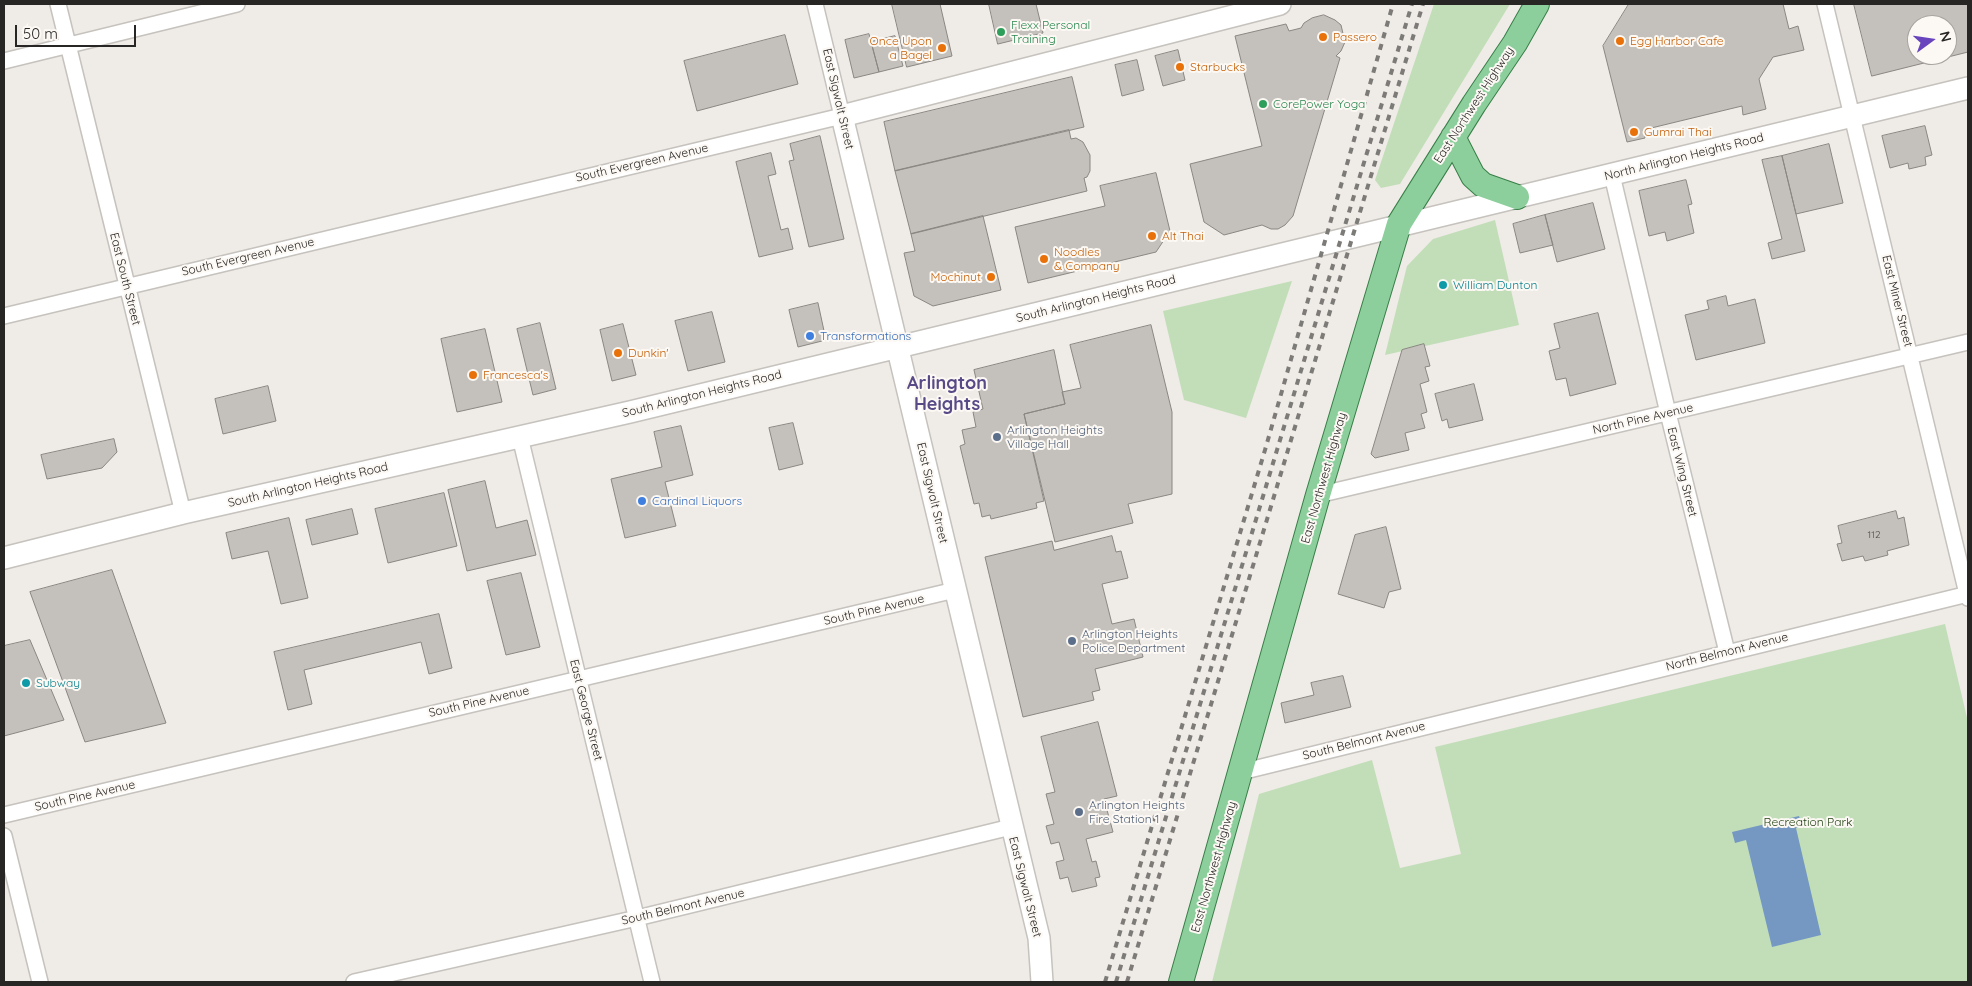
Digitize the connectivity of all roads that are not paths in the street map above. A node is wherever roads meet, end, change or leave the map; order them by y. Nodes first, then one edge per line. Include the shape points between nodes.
1 (58, 4) edge
2 (238, 4) edge
3 (816, 4) edge
4 (1280, 4) edge
5 (1537, 4) edge
6 (1825, 4) edge
7 (68, 45) junction
8 (4, 61) edge
9 (1968, 88) edge
10 (842, 116) junction
11 (1852, 116) junction
12 (1453, 137) junction
13 (1612, 175) junction
14 (1517, 197) junction
15 (1399, 224) junction
16 (127, 286) junction
17 (4, 316) edge
18 (1968, 342) edge
19 (897, 347) junction
20 (1910, 355) junction
21 (1668, 413) junction
22 (520, 438) junction
23 (1318, 495) junction
24 (183, 513) junction
25 (4, 558) edge
26 (955, 590) junction
27 (1968, 596) edge
28 (1727, 652) junction
29 (578, 679) junction
30 (1487, 711) joint
31 (1241, 772) junction
32 (4, 815) edge
33 (1011, 827) junction
34 (4, 836) edge
35 (637, 918) junction
36 (40, 982) edge
37 (354, 982) edge
38 (652, 982) edge
39 (1042, 982) edge
40 (1181, 982) edge

1 - 7 street, East South Street
2 - 7 street
3 - 10 street, East Sigwalt Street
4 - 10 main road, South Evergreen Avenue
5 - 12 main road, East Northwest Highway
6 - 11 street, East Miner Street
7 - 8 street
7 - 16 street, East South Street
9 - 11 main road, North Arlington Heights Road
10 - 16 street, South Evergreen Avenue
10 - 19 main road, East Sigwalt Street
11 - 13 main road, North Arlington Heights Road
11 - 20 street, East Miner Street
12 - 14 main road via 1473,176 1483,185
12 - 15 main road, East Northwest Highway
13 - 14 main road, North Arlington Heights Road
13 - 21 street, East Wing Street
14 - 15 main road, North Arlington Heights Road
15 - 19 main road, South Arlington Heights Road
15 - 23 main road, East Northwest Highway
16 - 17 street, South Evergreen Avenue
16 - 24 street, East South Street
18 - 20 street, North Pine Avenue
19 - 22 main road, South Arlington Heights Road
19 - 26 main road, East Sigwalt Street
20 - 21 street, North Pine Avenue
20 - 27 street, East Miner Street
21 - 23 street, North Pine Avenue
21 - 28 street, East Wing Street
22 - 24 main road, South Arlington Heights Road
22 - 29 street, East George Street
23 - 31 main road, East Northwest Highway
24 - 25 main road, South Arlington Heights Road
26 - 29 street, South Pine Avenue
26 - 33 main road, East Sigwalt Street
27 - 28 street, North Belmont Avenue
28 - 30 street, North Belmont Avenue
29 - 32 street, South Pine Avenue
29 - 35 street, East George Street
30 - 31 street, South Belmont Avenue
31 - 40 main road, East Northwest Highway
33 - 35 street, South Belmont Avenue
33 - 39 main road, East Sigwalt Street via 1038,938
34 - 36 street
35 - 37 street, South Belmont Avenue
35 - 38 street, East George Street

